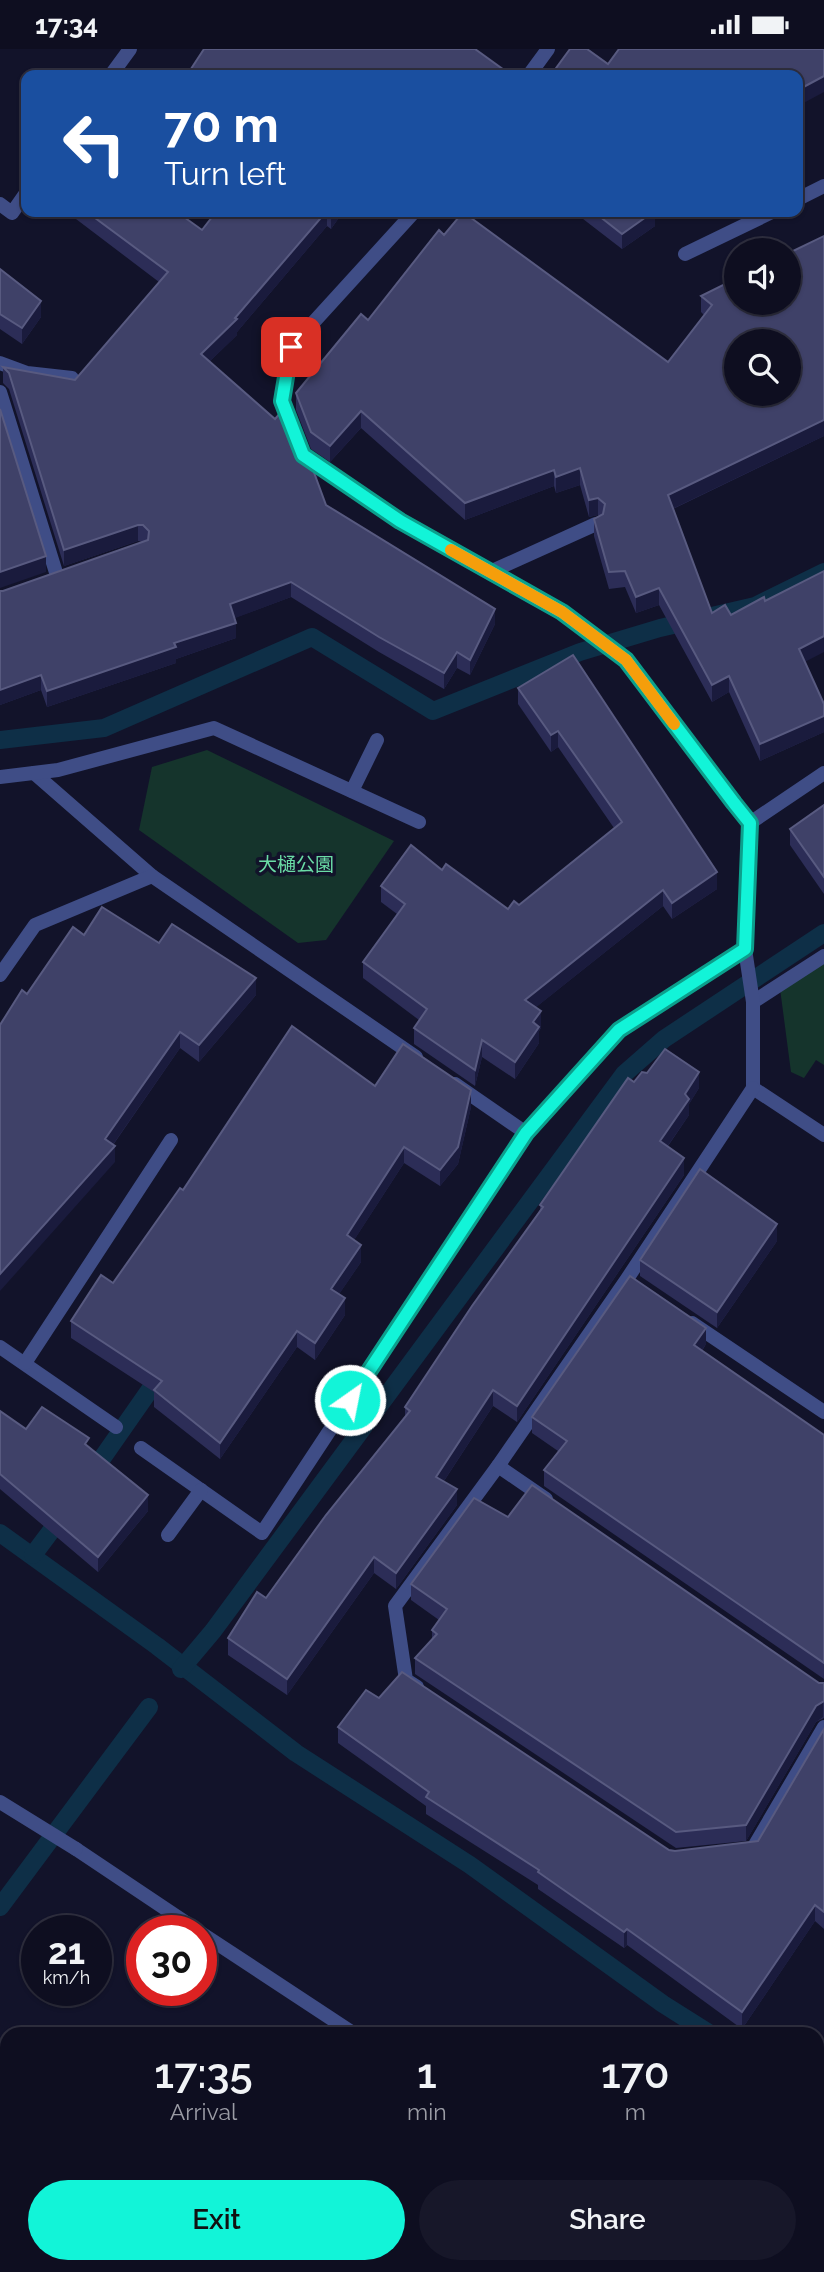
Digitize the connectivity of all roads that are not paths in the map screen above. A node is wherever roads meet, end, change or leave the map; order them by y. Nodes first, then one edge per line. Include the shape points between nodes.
1 (130, 49) edge
2 (548, 49) edge
3 (115, 70) edge
4 (533, 70) edge
5 (824, 186) edge
6 (803, 196) edge
7 (21, 200) edge
8 (0, 204) edge
9 (409, 217) edge
10 (762, 217) edge
11 (685, 254) dead end
12 (0, 363) edge
13 (72, 378) edge
14 (0, 392) edge
15 (596, 524) edge
16 (490, 572) junction
17 (58, 579) edge
18 (377, 740) dead end
19 (34, 773) junction
20 (824, 773) edge
21 (0, 777) edge
22 (352, 792) junction
23 (419, 822) dead end
24 (750, 823) junction
25 (152, 876) junction
26 (745, 949) junction
27 (824, 956) edge
28 (0, 975) edge
29 (752, 996) junction
30 (424, 1063) edge
31 (447, 1079) edge
32 (753, 1088) junction
33 (526, 1133) junction
34 (824, 1135) edge
35 (172, 1140) dead end
36 (685, 1318) edge
37 (0, 1347) edge
38 (25, 1363) junction
39 (824, 1412) edge
40 (116, 1427) dead end
41 (141, 1448) dead end
42 (499, 1466) junction
43 (201, 1490) junction
44 (555, 1504) edge
45 (168, 1535) dead end
46 (430, 1695) edge
47 (824, 1727) edge
48 (3, 1805) edge
49 (726, 1853) edge
50 (175, 1915) edge
51 (217, 1943) edge
52 (344, 2027) edge

1 - 3 street
2 - 4 street
5 - 6 street
7 - 8 street via 12,213
9 - 16 street via 291,347 282,401 303,455 400,521
10 - 11 street
12 - 13 street via 27,373
14 - 17 street
15 - 16 street
16 - 24 street via 562,612 626,660
18 - 22 street
19 - 21 street
19 - 22 street via 214,728
19 - 25 street
20 - 24 street
22 - 23 street
24 - 26 street
25 - 28 street via 35,925
25 - 30 street
26 - 29 street
26 - 33 street via 619,1030
27 - 29 street
29 - 32 street
31 - 33 street
32 - 34 street
32 - 42 street via 633,1283
33 - 43 street via 262,1533
35 - 38 street
36 - 39 street
37 - 38 street
38 - 40 street
41 - 43 street
42 - 44 street
42 - 46 street via 395,1606 406,1680
43 - 45 street
47 - 49 street via 752,1850
48 - 50 street
51 - 52 street

